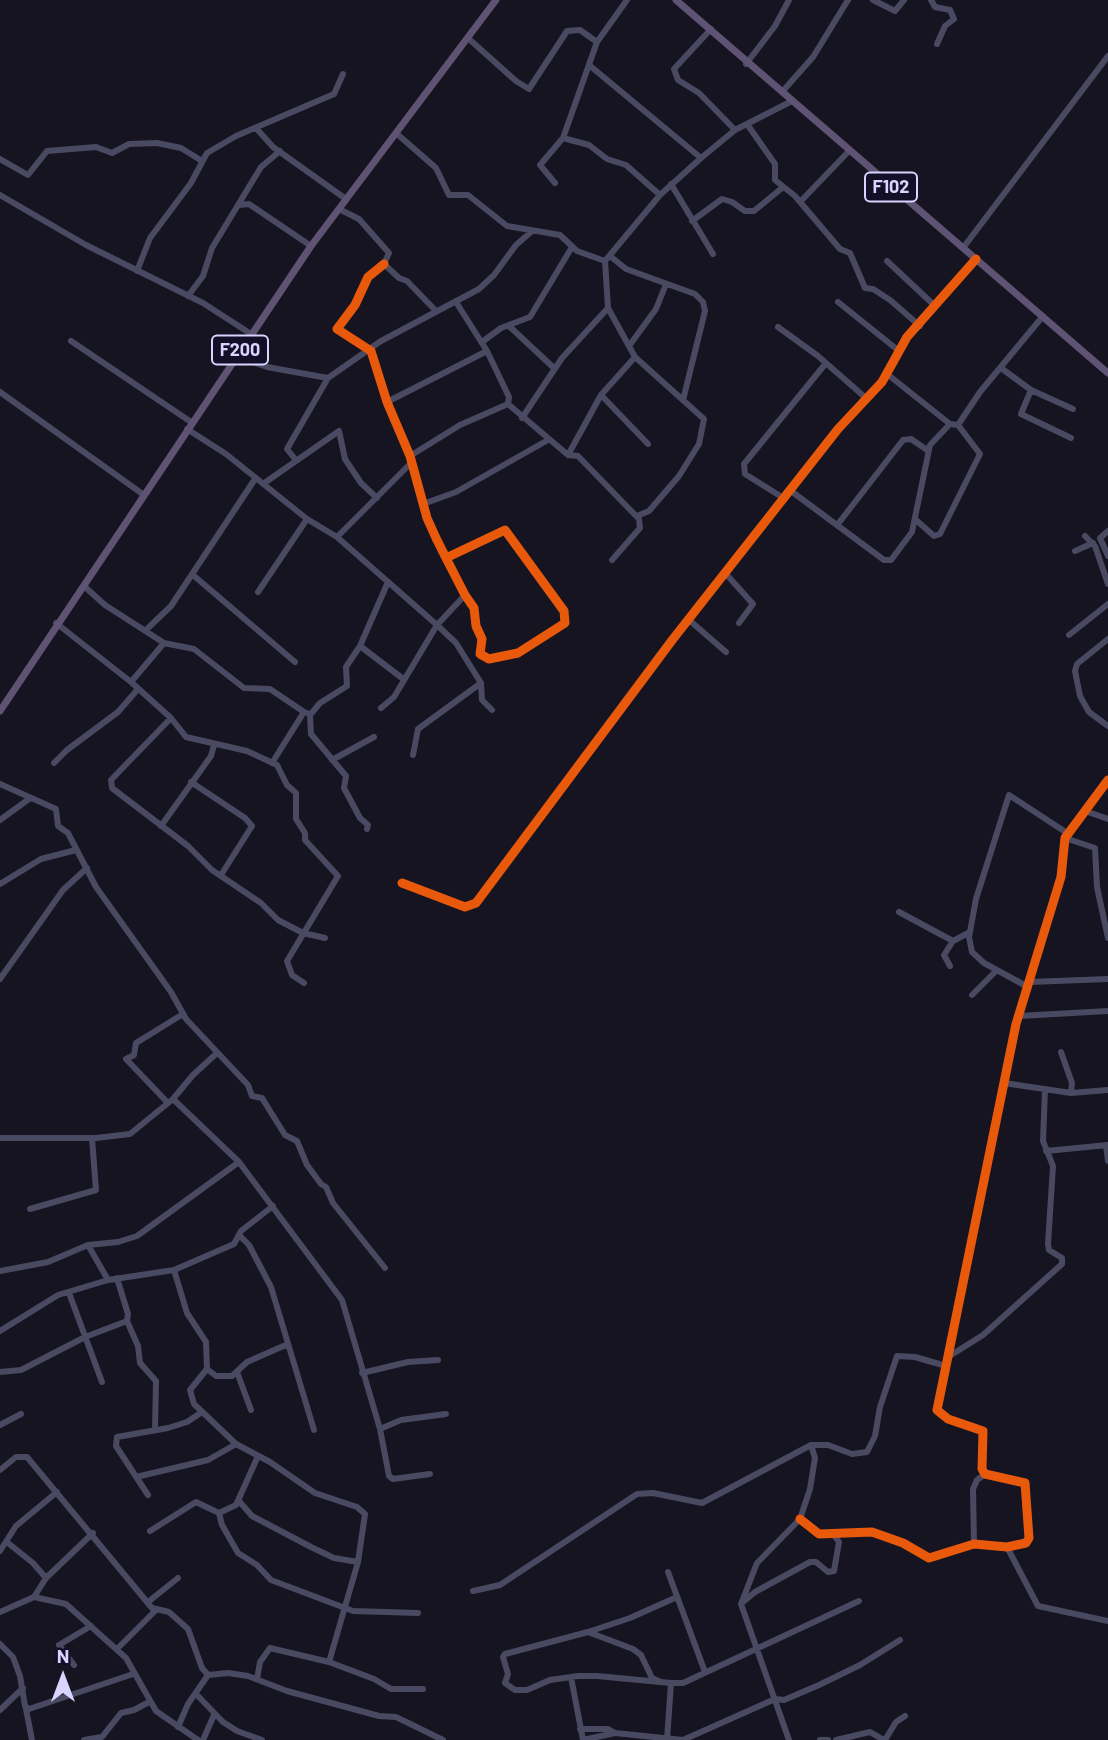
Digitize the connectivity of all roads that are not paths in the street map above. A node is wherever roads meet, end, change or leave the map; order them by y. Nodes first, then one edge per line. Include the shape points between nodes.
1 (496, 0) edge
2 (627, 0) edge
3 (676, 0) edge
4 (789, 0) edge
5 (848, 0) edge
6 (873, 0) edge
7 (904, 0) edge
8 (931, 0) edge
9 (711, 29) junction
10 (469, 38) junction
11 (597, 42) junction
12 (937, 44) dead end
13 (1108, 56) edge
14 (746, 64) junction
15 (589, 65) junction
16 (343, 74) dead end
17 (782, 92) junction
18 (792, 101) junction
19 (747, 124) junction
20 (257, 128) junction
21 (735, 130) junction
22 (396, 132) junction
23 (563, 138) junction
24 (849, 150) junction
25 (280, 151) junction
26 (701, 158) junction
27 (0, 159) edge
28 (202, 160) junction
29 (555, 183) dead end
30 (671, 184) junction
31 (782, 188) junction
32 (0, 195) edge
33 (660, 195) junction
34 (346, 199) junction
35 (800, 202) junction
36 (239, 205) junction
37 (339, 209) junction
38 (692, 221) junction
39 (531, 232) junction
40 (311, 246) junction
41 (572, 247) junction
42 (963, 248) junction
43 (713, 254) dead end
44 (608, 259) junction
45 (976, 260) junction
46 (887, 261) dead end
47 (384, 264) junction
48 (137, 271) junction
49 (666, 284) junction
50 (188, 296) junction
51 (456, 302) junction
52 (838, 302) dead end
53 (935, 306) junction
54 (608, 308) junction
55 (436, 312) junction
56 (1043, 316) junction
57 (509, 326) junction
58 (920, 326) junction
59 (778, 327) dead end
60 (251, 334) junction
61 (71, 341) dead end
62 (482, 342) junction
63 (629, 346) junction
64 (371, 351) junction
65 (487, 351) junction
66 (899, 351) junction
67 (236, 356) junction
68 (635, 357) junction
69 (827, 363) junction
70 (1001, 368) junction
71 (555, 369) junction
72 (1108, 373) edge
73 (887, 374) junction
74 (328, 378) junction
75 (1031, 390) junction
76 (0, 392) edge
77 (601, 395) junction
78 (867, 399) junction
79 (683, 400) junction
80 (387, 402) junction
81 (508, 404) junction
82 (1073, 409) dead end
83 (522, 418) junction
84 (950, 424) junction
85 (189, 425) junction
86 (958, 425) junction
87 (1071, 438) dead end
88 (548, 440) junction
89 (648, 444) dead end
90 (927, 450) junction
91 (568, 454) junction
92 (410, 456) junction
93 (295, 459) junction
94 (410, 464) junction
95 (256, 479) junction
96 (262, 484) junction
97 (791, 491) junction
98 (144, 495) junction
99 (377, 498) junction
100 (785, 499) junction
101 (423, 504) junction
102 (637, 516) junction
103 (307, 519) junction
104 (916, 520) junction
105 (838, 524) junction
106 (1108, 531) edge
107 (1085, 536) dead end
108 (337, 537) junction
109 (1093, 543) junction
110 (1074, 551) dead end
111 (1108, 556) edge
112 (446, 558) junction
113 (612, 560) dead end
114 (726, 574) junction
115 (193, 575) junction
116 (388, 582) junction
117 (1108, 584) edge
118 (85, 587) junction
119 (258, 592) dead end
120 (464, 595) junction
121 (1108, 604) edge
122 (689, 620) junction
123 (56, 623) junction
124 (739, 623) dead end
125 (437, 625) junction
126 (146, 630) junction
127 (1069, 635) dead end
128 (1108, 639) edge
129 (164, 643) junction
130 (360, 646) junction
131 (726, 652) dead end
132 (295, 662) dead end
133 (402, 678) junction
134 (131, 682) junction
135 (481, 683) junction
136 (138, 689) junction
137 (381, 708) dead end
138 (492, 710) dead end
139 (0, 711) edge
140 (307, 713) junction
141 (171, 718) junction
142 (1108, 726) edge
143 (374, 737) dead end
144 (214, 745) junction
145 (413, 755) dead end
146 (332, 760) junction
147 (54, 763) dead end
148 (272, 763) junction
149 (1108, 780) edge
150 (191, 782) junction
151 (0, 784) edge
152 (29, 799) junction
153 (1085, 811) junction
154 (1108, 819) edge
155 (0, 820) edge
156 (160, 826) junction
157 (367, 829) dead end
158 (1066, 836) junction
159 (76, 850) junction
160 (86, 868) junction
161 (221, 875) junction
162 (402, 883) dead end
163 (0, 884) edge
164 (899, 912) dead end
165 (970, 932) junction
166 (303, 933) junction
167 (325, 937) dead end
168 (1108, 938) edge
169 (953, 940) junction
170 (950, 966) dead end
171 (996, 971) junction
172 (0, 979) edge
173 (1108, 979) edge
174 (304, 983) dead end
175 (1029, 984) junction
176 (972, 995) dead end
177 (1108, 1011) edge
178 (183, 1014) junction
179 (1019, 1016) junction
180 (1060, 1052) dead end
181 (216, 1053) junction
182 (1004, 1083) junction
183 (1045, 1090) junction
184 (1108, 1090) edge
185 (1071, 1093) junction
186 (171, 1101) junction
187 (0, 1138) edge
188 (92, 1138) junction
189 (1107, 1145) edge
190 (1046, 1151) junction
191 (1108, 1161) edge
192 (239, 1162) junction
193 (273, 1206) junction
194 (30, 1209) dead end
195 (240, 1236) junction
196 (88, 1245) junction
197 (384, 1268) dead end
198 (174, 1270) junction
199 (0, 1271) edge
200 (117, 1278) junction
201 (108, 1280) junction
202 (69, 1293) junction
203 (127, 1321) junction
204 (0, 1331) edge
205 (85, 1337) junction
206 (288, 1344) junction
207 (948, 1357) junction
208 (438, 1360) dead end
209 (946, 1366) junction
210 (207, 1369) junction
211 (237, 1371) junction
212 (0, 1372) edge
213 (362, 1373) junction
214 (102, 1382) dead end
215 (251, 1410) dead end
216 (202, 1412) junction
217 (21, 1413) dead end
218 (446, 1414) dead end
219 (0, 1425) edge
220 (155, 1429) junction
221 (380, 1429) junction
222 (314, 1430) dead end
223 (236, 1444) junction
224 (811, 1445) junction
225 (258, 1456) junction
226 (0, 1470) edge
227 (430, 1474) dead end
228 (985, 1474) junction
229 (136, 1477) junction
230 (57, 1492) junction
231 (148, 1495) dead end
232 (239, 1501) junction
233 (219, 1513) junction
234 (800, 1519) junction
235 (150, 1531) dead end
236 (93, 1533) junction
237 (833, 1534) junction
238 (8, 1543) junction
239 (974, 1544) junction
240 (1007, 1547) junction
241 (0, 1551) edge
242 (358, 1562) junction
243 (668, 1572) dead end
244 (46, 1577) junction
245 (178, 1578) dead end
246 (473, 1591) dead end
247 (34, 1597) junction
248 (677, 1597) junction
249 (859, 1601) dead end
250 (148, 1602) junction
251 (741, 1604) junction
252 (344, 1608) junction
253 (156, 1610) junction
254 (0, 1612) edge
255 (418, 1613) dead end
256 (1108, 1621) edge
257 (90, 1626) junction
258 (588, 1632) junction
259 (900, 1640) dead end
260 (0, 1644) edge
261 (117, 1649) junction
262 (755, 1650) junction
263 (7, 1651) junction
264 (0, 1657) edge
265 (329, 1662) junction
266 (74, 1665) dead end
267 (705, 1672) junction
268 (133, 1674) junction
269 (208, 1675) junction
270 (571, 1677) junction
271 (257, 1679) junction
272 (661, 1682) junction
273 (671, 1683) junction
274 (23, 1688) junction
275 (423, 1689) dead end
276 (196, 1694) junction
277 (775, 1699) junction
278 (149, 1702) junction
279 (26, 1709) junction
280 (0, 1710) edge
281 (214, 1715) junction
282 (905, 1716) dead end
283 (178, 1727) junction
284 (580, 1729) junction
285 (615, 1733) junction
286 (101, 1738) edge
287 (32, 1740) edge
288 (84, 1740) edge
289 (201, 1740) edge
290 (262, 1740) edge
291 (443, 1740) edge
292 (583, 1740) edge
293 (667, 1740) edge
294 (683, 1740) edge
295 (789, 1740) edge
296 (820, 1740) edge
297 (828, 1740) edge
298 (836, 1740) edge
299 (885, 1740) edge

1 - 10 main road, F200
2 - 11 street
3 - 9 main road, F102
4 - 14 street
5 - 17 street via 813,57
6 - 7 street via 895,11
8 - 12 street via 944,11 950,10 954,19 945,26
9 - 14 main road, F102
9 - 21 street via 674,69 678,80 699,93
10 - 11 street via 529,89 567,31 580,30
10 - 22 main road, F200
11 - 15 street
13 - 42 street
14 - 17 main road, F102
15 - 23 street
15 - 26 street
16 - 20 street via 334,94
17 - 18 main road, F102
18 - 19 street
18 - 24 main road, F102
19 - 21 street
19 - 31 street via 775,164 775,180
20 - 25 street
20 - 28 street via 212,149
21 - 26 street
22 - 34 main road, F200
22 - 39 street via 436,167 449,195 468,195 501,223
23 - 29 street via 540,165
23 - 33 street via 589,145 607,159 626,165
24 - 35 street
24 - 42 main road, F102
25 - 34 street
25 - 36 street via 261,167
26 - 30 street
27 - 28 street via 28,175 47,151 96,148 112,153 129,144 157,143 181,148
28 - 48 street via 191,183 150,238
30 - 33 street
30 - 38 street
31 - 35 street
31 - 38 street via 754,211 722,199
32 - 48 street
33 - 44 street
34 - 37 main road, F200
35 - 58 street via 841,249 850,253 865,288 890,300
36 - 40 street via 249,204
36 - 50 street
37 - 40 main road, F200
37 - 47 street via 359,219 389,253
38 - 43 street
39 - 41 street via 560,235
39 - 51 street via 488,282
40 - 60 main road, F200
41 - 44 street
41 - 57 street via 530,317
42 - 45 main road, F102
44 - 49 street
44 - 54 street
45 - 53 street
45 - 56 main road, F102
46 - 53 street
47 - 55 street
47 - 64 street via 368,277 337,329
48 - 50 street
49 - 63 street via 656,309
49 - 79 street via 695,294 705,311
50 - 60 street
51 - 55 street
51 - 62 street
52 - 66 street
53 - 58 street
54 - 63 street
54 - 71 street
55 - 64 street
56 - 70 street
56 - 72 main road, F102
57 - 62 street
57 - 71 street
58 - 66 street
59 - 69 street
60 - 67 main road, F200
61 - 85 street
62 - 65 street
63 - 68 street
64 - 74 street via 346,362
64 - 80 street
65 - 80 street
65 - 81 street via 509,397
66 - 73 street
67 - 74 street
67 - 85 main road, F200
68 - 77 street
68 - 79 street
69 - 78 street
69 - 100 street via 744,464 745,474
70 - 75 street
70 - 86 street
71 - 83 street
73 - 78 street
73 - 84 street
74 - 93 street via 287,449
75 - 82 street
75 - 87 street via 1021,414
76 - 98 street
77 - 89 street
77 - 91 street
78 - 97 street
79 - 102 street via 704,419 699,444 665,494
80 - 92 street
81 - 83 street
81 - 92 street via 460,425
83 - 88 street
84 - 86 street
84 - 90 street
85 - 95 street
85 - 98 main road, F200
86 - 104 street via 980,454 940,534 934,536
88 - 91 street
88 - 101 street via 456,492
90 - 104 street
90 - 105 street via 911,439 903,440
91 - 102 street via 578,456
92 - 94 street
93 - 96 street
93 - 99 street via 339,431 345,459
94 - 99 street
94 - 101 street
95 - 96 street
95 - 115 street
96 - 103 street
97 - 100 street
97 - 105 street
98 - 118 main road, F200
99 - 108 street
100 - 114 street
101 - 112 street
102 - 113 street via 640,527
103 - 108 street
103 - 119 street
104 - 105 street via 906,542 886,561
106 - 111 street via 1100,538
107 - 109 street
108 - 116 street
109 - 110 street
109 - 117 street
112 - 120 street
112 - 120 street via 505,530 564,611 565,624 518,653 484,658 474,608
114 - 122 street
114 - 124 street via 752,604
115 - 126 street via 172,606
115 - 132 street
116 - 125 street
116 - 130 street
118 - 123 main road, F200
118 - 126 street
120 - 125 street
121 - 127 street
122 - 131 street
122 - 162 street via 473,906
123 - 134 street
123 - 139 main road, F200
125 - 133 street
125 - 135 street via 456,643
126 - 129 street
128 - 142 street via 1077,664 1075,671 1089,712
129 - 134 street
129 - 140 street via 194,649 244,688 270,689
130 - 133 street
130 - 140 street via 346,667 347,686
133 - 137 street via 394,697
134 - 136 street
135 - 138 street via 482,700
135 - 145 street via 418,729
136 - 141 street
136 - 147 street via 118,712
140 - 146 street via 311,734
140 - 148 street
141 - 144 street via 186,737
141 - 156 street via 110,783 122,799
143 - 146 street
144 - 148 street via 247,751
144 - 150 street
146 - 157 street via 346,776 344,788
148 - 166 street via 296,793 296,819 305,840 338,876
149 - 153 street
150 - 156 street
150 - 161 street via 252,827
151 - 152 street
152 - 155 street
152 - 159 street via 56,809 58,826 68,833
153 - 154 street
153 - 158 street
156 - 161 street
158 - 165 street via 1016,798 1007,797 986,860
158 - 168 street via 1095,848 1097,887
158 - 175 street via 1060,877
159 - 160 street
159 - 163 street via 41,859
160 - 172 street via 63,890
160 - 178 street
161 - 166 street via 278,920
164 - 169 street
165 - 169 street
165 - 171 street via 975,957
166 - 167 street
166 - 174 street via 287,961 292,975
169 - 170 street via 944,955
171 - 175 street
171 - 176 street
173 - 175 street
175 - 179 street
177 - 179 street
178 - 181 street
178 - 186 street via 136,1044 134,1055 126,1059
179 - 182 street
180 - 185 street via 1072,1083
181 - 186 street
181 - 197 street via 248,1085 252,1096 262,1098 285,1135 297,1141 333,1203
182 - 183 street
182 - 207 street
183 - 185 street
183 - 190 street
184 - 185 street
186 - 188 street via 130,1134
186 - 192 street
187 - 188 street
188 - 194 street via 96,1190
189 - 190 street
189 - 191 street
190 - 207 street via 1053,1166 1048,1244 1062,1264 982,1335
192 - 193 street
192 - 196 street via 137,1236
193 - 195 street
193 - 213 street via 342,1300
195 - 198 street via 234,1244
195 - 206 street via 271,1287
196 - 199 street via 48,1262
196 - 201 street
198 - 200 street
198 - 210 street via 187,1313 206,1342
200 - 201 street
200 - 203 street
201 - 202 street
202 - 204 street via 54,1297
202 - 205 street
203 - 205 street
203 - 220 street via 140,1363 156,1381
205 - 212 street via 21,1370
205 - 214 street
206 - 211 street
206 - 222 street
207 - 209 street
208 - 213 street
209 - 224 street via 897,1356 867,1452 852,1454 828,1445
209 - 228 street via 937,1410 948,1419 983,1431
210 - 211 street via 224,1377
210 - 216 street via 190,1390
211 - 215 street
213 - 221 street
216 - 220 street via 187,1422
216 - 223 street
217 - 219 street
218 - 221 street via 401,1420
220 - 229 street via 117,1437 116,1447
221 - 227 street via 389,1476
223 - 225 street
223 - 229 street via 208,1460
224 - 234 street via 815,1458 812,1479
224 - 246 street via 702,1503 637,1494 500,1585
225 - 232 street
225 - 242 street via 315,1493 363,1511 366,1519
226 - 230 street via 16,1457 27,1457
228 - 239 street via 973,1489
228 - 240 street via 1022,1480 1027,1488 1028,1538 1026,1543
229 - 231 street
230 - 236 street
230 - 238 street via 16,1526
232 - 233 street
232 - 242 street via 252,1516 334,1558
233 - 235 street via 196,1502
233 - 252 street via 238,1553 265,1576
234 - 237 street via 813,1532
234 - 251 street via 757,1563
236 - 244 street
236 - 250 street
237 - 239 street via 872,1532 929,1558
237 - 251 street via 839,1542 834,1571 810,1562
238 - 241 street
238 - 244 street
239 - 240 street
240 - 256 street via 1038,1606
242 - 252 street
243 - 248 street
244 - 247 street
245 - 250 street
247 - 254 street
247 - 257 street via 66,1604
248 - 258 street
248 - 267 street
249 - 262 street
250 - 253 street
251 - 262 street
252 - 255 street
252 - 265 street
253 - 261 street
253 - 269 street via 169,1612 188,1629
257 - 261 street
257 - 266 street via 60,1643
258 - 270 street via 503,1657 508,1674 505,1682 515,1690
258 - 272 street via 633,1649 652,1678
259 - 277 street via 819,1685 784,1700
260 - 263 street
261 - 268 street
262 - 267 street
262 - 277 street
263 - 264 street
263 - 274 street
265 - 271 street via 270,1648 260,1662
265 - 275 street via 391,1689
267 - 273 street via 683,1683
268 - 278 street
268 - 279 street
269 - 271 street via 228,1673
269 - 276 street
270 - 272 street
270 - 284 street
271 - 291 street via 379,1716 396,1717
272 - 273 street
273 - 293 street
274 - 279 street
274 - 280 street
276 - 281 street
276 - 283 street
277 - 294 street
277 - 295 street
278 - 283 street
278 - 286 street via 121,1713
279 - 287 street
281 - 289 street
281 - 290 street via 237,1731
282 - 299 street
283 - 289 street
284 - 285 street
284 - 292 street
285 - 292 street
285 - 293 street
286 - 288 street
293 - 294 street
296 - 297 street
298 - 299 street via 870,1731

